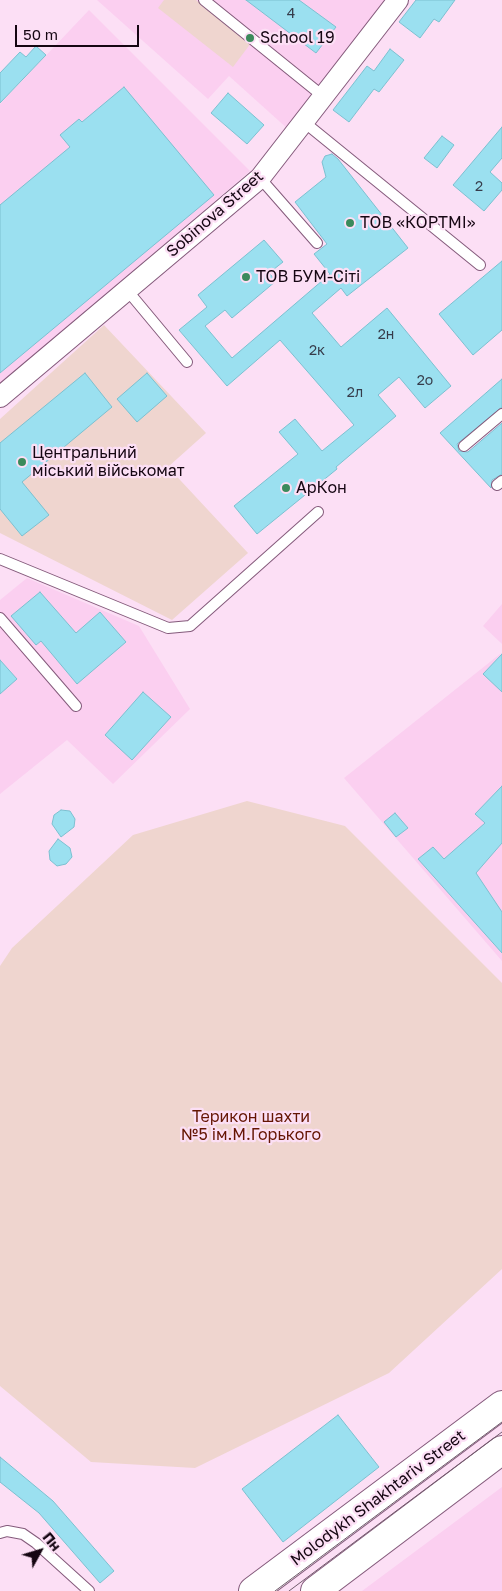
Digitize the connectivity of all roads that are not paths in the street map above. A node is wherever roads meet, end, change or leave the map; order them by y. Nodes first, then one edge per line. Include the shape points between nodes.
1 (204, 0) edge
2 (398, 0) edge
3 (324, 97) junction
4 (304, 122) junction
5 (260, 178) junction
6 (317, 243) dead end
7 (480, 265) dead end
8 (127, 290) junction
9 (187, 362) dead end
10 (0, 397) edge
11 (502, 414) edge
12 (464, 446) dead end
13 (318, 512) dead end
14 (0, 559) edge
15 (0, 618) edge
16 (76, 706) dead end
17 (502, 1405) edge
18 (502, 1450) edge
19 (0, 1533) edge
20 (89, 1591) edge
21 (253, 1591) edge
22 (315, 1591) edge

1 - 3 lane
2 - 3 street, Sobinova Street
3 - 4 street, Sobinova Street
4 - 5 street, Sobinova Street
4 - 7 lane
5 - 6 lane
5 - 8 street, Sobinova Street
8 - 9 lane
8 - 10 street, Sobinova Street
11 - 12 lane
13 - 14 lane via 190,626 168,628
15 - 16 lane
17 - 21 main road, Molodykh Shakhtariv Street
18 - 22 main road
19 - 20 lane via 23,1534

